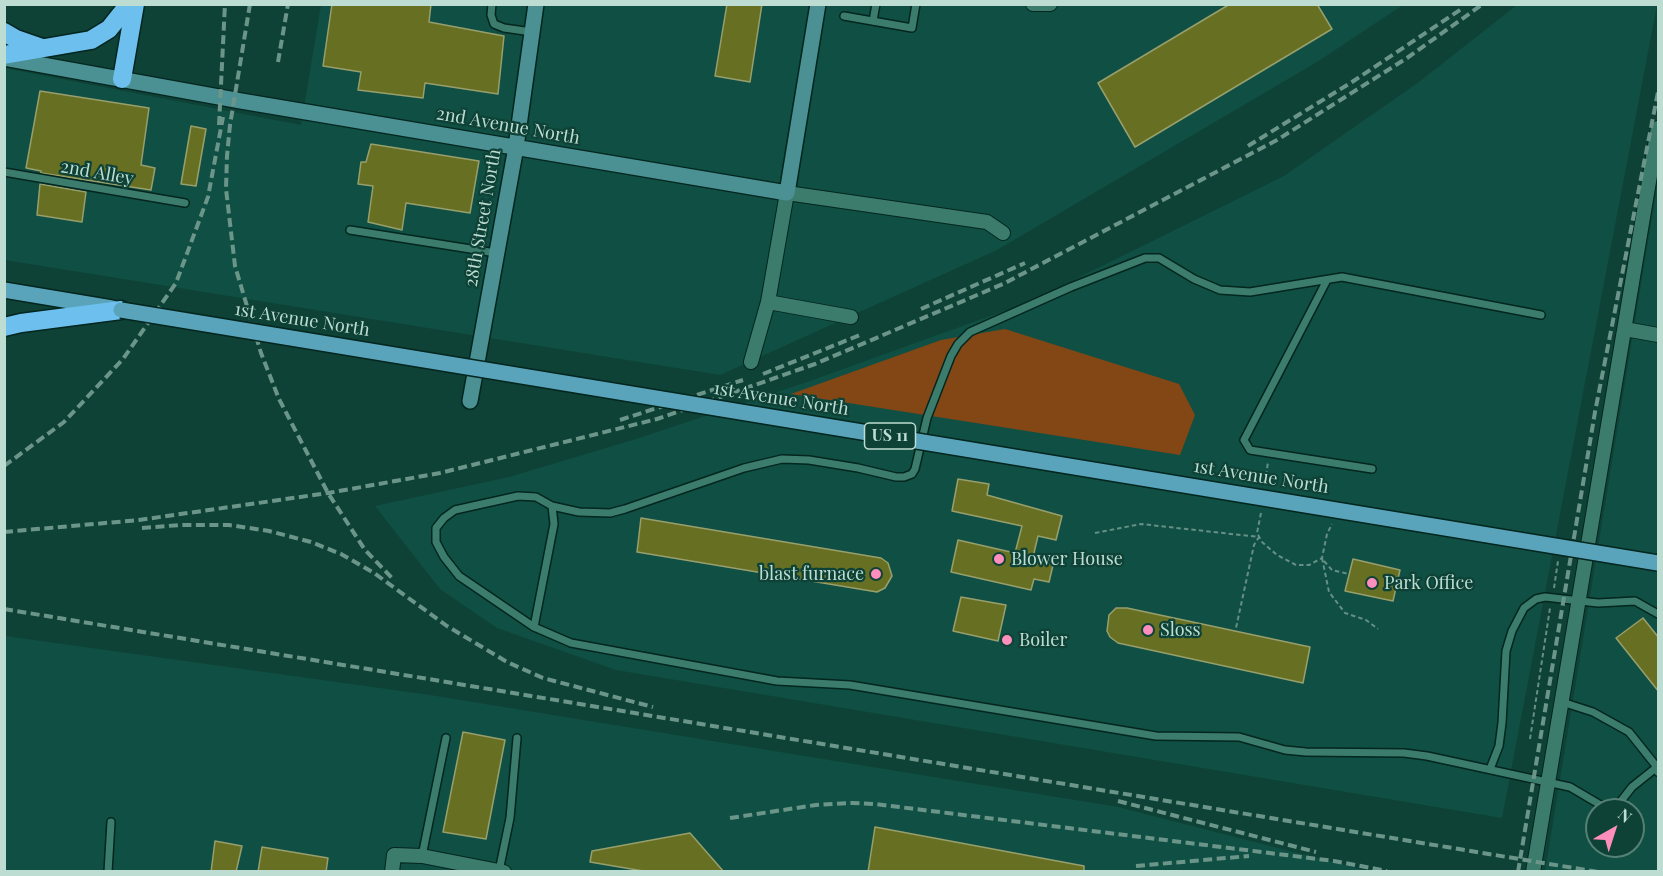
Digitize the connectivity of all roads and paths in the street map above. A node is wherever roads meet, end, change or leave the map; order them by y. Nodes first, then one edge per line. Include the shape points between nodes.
1 (129, 4) edge
2 (135, 4) edge
3 (492, 4) edge
4 (536, 4) edge
5 (818, 4) edge
6 (876, 4) edge
7 (916, 4) edge
8 (1033, 4) edge
9 (1050, 4) edge
10 (844, 16) dead end
11 (873, 21) junction
12 (4, 32) edge
13 (532, 32) junction
14 (43, 49) junction
15 (4, 56) edge
16 (122, 79) junction
17 (1659, 128) edge
18 (516, 147) junction
19 (4, 172) edge
20 (787, 193) junction
21 (185, 203) dead end
22 (350, 230) dead end
23 (1003, 233) dead end
24 (498, 254) junction
25 (1327, 280) junction
26 (4, 290) edge
27 (768, 302) junction
28 (68, 308) junction
29 (121, 310) joint
30 (1541, 315) dead end
31 (851, 317) dead end
32 (4, 327) edge
33 (1625, 329) junction
34 (1659, 335) edge
35 (751, 362) dead end
36 (470, 401) dead end
37 (1270, 453) junction
38 (1372, 469) dead end
39 (1265, 487) dead end
40 (552, 506) junction
41 (1261, 510) dead end
42 (1335, 517) dead end
43 (1095, 532) dead end
44 (1259, 537) junction
45 (1559, 554) dead end
46 (1322, 558) junction
47 (1659, 562) edge
48 (1349, 574) dead end
49 (1552, 598) junction
50 (1579, 601) junction
51 (1659, 614) edge
52 (534, 627) junction
53 (1236, 628) dead end
54 (1378, 629) dead end
55 (1562, 702) junction
56 (446, 738) dead end
57 (517, 738) dead end
58 (1530, 739) dead end
59 (1490, 769) junction
60 (1658, 769) edge
61 (1548, 780) junction
62 (1590, 798) edge
63 (1622, 798) edge
64 (111, 822) dead end
65 (422, 856) junction
66 (502, 871) edge
67 (108, 872) edge
68 (392, 872) edge
69 (1533, 872) edge

1 - 14 highway via 109,30 91,40
2 - 16 highway
3 - 13 lane via 494,24
4 - 13 street, 28th Street North
5 - 20 street
6 - 11 lane
7 - 11 lane via 912,28
8 - 9 street
10 - 11 lane
12 - 14 highway
13 - 18 street, 28th Street North
14 - 15 highway
15 - 16 street, 2nd Avenue North
16 - 18 street, 2nd Avenue North
17 - 33 street
18 - 20 street, 2nd Avenue North
18 - 24 street, 28th Street North
19 - 21 lane, 2nd Alley
20 - 23 street, 2nd Avenue North via 987,222
20 - 27 street
22 - 24 lane
24 - 36 street, 28th Street North
25 - 30 lane via 1342,277
25 - 37 lane via 1244,440 1250,450
25 - 40 lane via 1250,292 1220,290 1159,258 1145,258 970,332 951,356 927,418 912,474 896,477 809,460 782,459 610,513
26 - 28 main road
27 - 31 street
27 - 35 street
28 - 29 highway
28 - 32 highway
29 - 47 main road, 1st Avenue North / US 11, bridge
33 - 34 street
33 - 50 street
37 - 38 lane
37 - 39 path
40 - 52 lane via 554,524
40 - 52 lane via 536,497 518,496 455,510 436,528 436,542 459,576
41 - 44 path
42 - 46 path
43 - 44 path via 1141,524
44 - 46 path via 1277,555 1296,565 1310,565
44 - 53 path
45 - 49 path
46 - 48 path via 1332,570
46 - 54 path via 1329,592 1346,613
49 - 50 lane
49 - 58 path
49 - 59 lane via 1536,599 1524,608 1512,631 1506,651 1499,746
50 - 51 lane via 1635,601
50 - 55 street
52 - 59 lane via 571,643 777,681 850,685 1156,736 1239,737 1306,752 1404,753
55 - 60 lane via 1593,712 1629,732
55 - 61 street
56 - 65 lane
57 - 66 lane
59 - 61 lane
60 - 63 lane
61 - 62 lane
61 - 69 street
64 - 67 lane
65 - 66 street
65 - 68 street via 394,855

